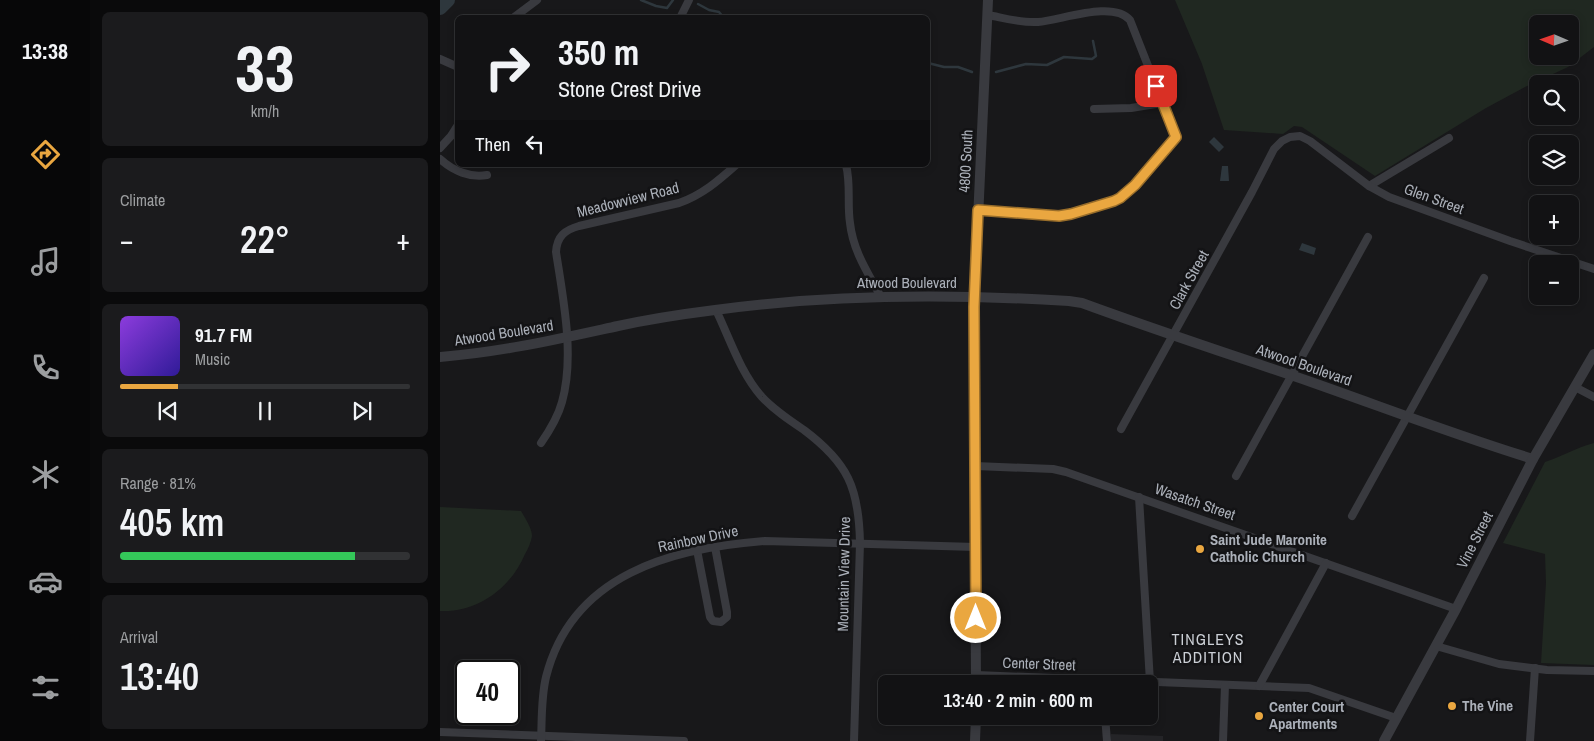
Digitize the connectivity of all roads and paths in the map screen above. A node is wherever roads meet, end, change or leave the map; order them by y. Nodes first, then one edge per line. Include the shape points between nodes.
1 (537, 0) edge
2 (689, 0) edge
3 (988, 0) edge
4 (517, 15) edge
5 (682, 15) edge
6 (988, 15) junction
7 (440, 59) edge
8 (455, 66) edge
9 (1162, 103) junction
10 (1094, 109) dead end
11 (455, 130) edge
12 (1449, 138) dead end
13 (1279, 144) joint
14 (440, 148) edge
15 (440, 160) edge
16 (734, 167) edge
17 (846, 167) edge
18 (487, 176) dead end
19 (1370, 186) junction
20 (978, 210) junction
21 (1368, 237) dead end
22 (1594, 269) edge
23 (1484, 278) dead end
24 (881, 297) junction
25 (975, 298) junction
26 (716, 310) junction
27 (1173, 336) junction
28 (567, 338) junction
29 (1594, 354) edge
30 (440, 358) edge
31 (1292, 376) junction
32 (1575, 387) junction
33 (1594, 397) edge
34 (1408, 416) junction
35 (1121, 429) dead end
36 (541, 443) dead end
37 (1533, 459) junction
38 (975, 466) junction
39 (1236, 476) dead end
40 (1138, 497) junction
41 (1352, 516) dead end
42 (860, 543) junction
43 (715, 547) junction
44 (976, 547) junction
45 (697, 550) junction
46 (1326, 564) junction
47 (1456, 609) junction
48 (1436, 646) junction
49 (1535, 668) junction
50 (1594, 671) edge
51 (976, 675) edge
52 (1150, 675) edge
53 (1158, 682) edge
54 (1225, 685) junction
55 (1259, 686) junction
56 (1396, 718) junction
57 (976, 725) edge
58 (1106, 725) edge
59 (440, 732) edge
60 (541, 738) edge
61 (684, 741) edge
62 (854, 741) edge
63 (975, 741) edge
64 (1107, 741) edge
65 (1223, 741) edge
66 (1384, 741) edge
67 (1530, 741) edge

1 - 4 street
2 - 5 street
3 - 6 street, 4800 South
6 - 9 street via 1037,22 1087,11 1126,14
6 - 20 street, 4800 South
7 - 8 street
9 - 10 street
9 - 20 street via 1176,137 1120,198 1059,216
11 - 14 street
12 - 19 street
13 - 19 street, Glen Street via 1290,137 1305,138
13 - 27 street, Clark Street
15 - 18 street via 468,176
16 - 28 street, Meadowview Road via 695,198 564,232 556,244 556,252
17 - 24 street via 852,237 858,256
19 - 22 street, Glen Street via 1404,203
20 - 25 street, 4800 South
21 - 31 street
23 - 34 street
24 - 25 street, Atwood Boulevard
24 - 26 street, Atwood Boulevard
25 - 27 street, Atwood Boulevard via 1082,304
25 - 38 street, 4800 South
26 - 28 street, Atwood Boulevard via 642,321
26 - 42 street, Mountain View Drive via 758,392 777,411 826,448 842,466 857,499
27 - 31 street, Atwood Boulevard
27 - 35 street, Clark Street
28 - 30 street, Atwood Boulevard
28 - 36 street via 564,393 557,415
29 - 32 street, Vine Street
31 - 34 street, Atwood Boulevard
31 - 39 street
32 - 33 street
32 - 37 street, Vine Street
34 - 37 street, Atwood Boulevard
34 - 41 street
37 - 47 street, Vine Street
38 - 40 street, Wasatch Street via 1057,470
38 - 44 street, 4800 South
40 - 46 street, Wasatch Street
40 - 52 street
42 - 43 street, Rainbow Drive via 773,541
42 - 44 street, Rainbow Drive
42 - 62 street, Mountain View Drive
43 - 45 street, Rainbow Drive
43 - 45 street via 727,612 720,622 713,621 710,616
44 - 51 street, 4800 South
45 - 60 street, Rainbow Drive via 630,572 597,594 578,612 549,666 542,697
46 - 47 street, Wasatch Street
46 - 55 street
47 - 48 street, Vine Street
48 - 49 street via 1482,660
48 - 56 street, Vine Street
49 - 50 street
49 - 67 street
53 - 54 street, Center Street
54 - 55 street, Center Street
54 - 65 street
55 - 56 street, Center Street via 1311,688
56 - 66 street, Vine Street
57 - 63 street
58 - 64 street
59 - 60 street
60 - 61 street

